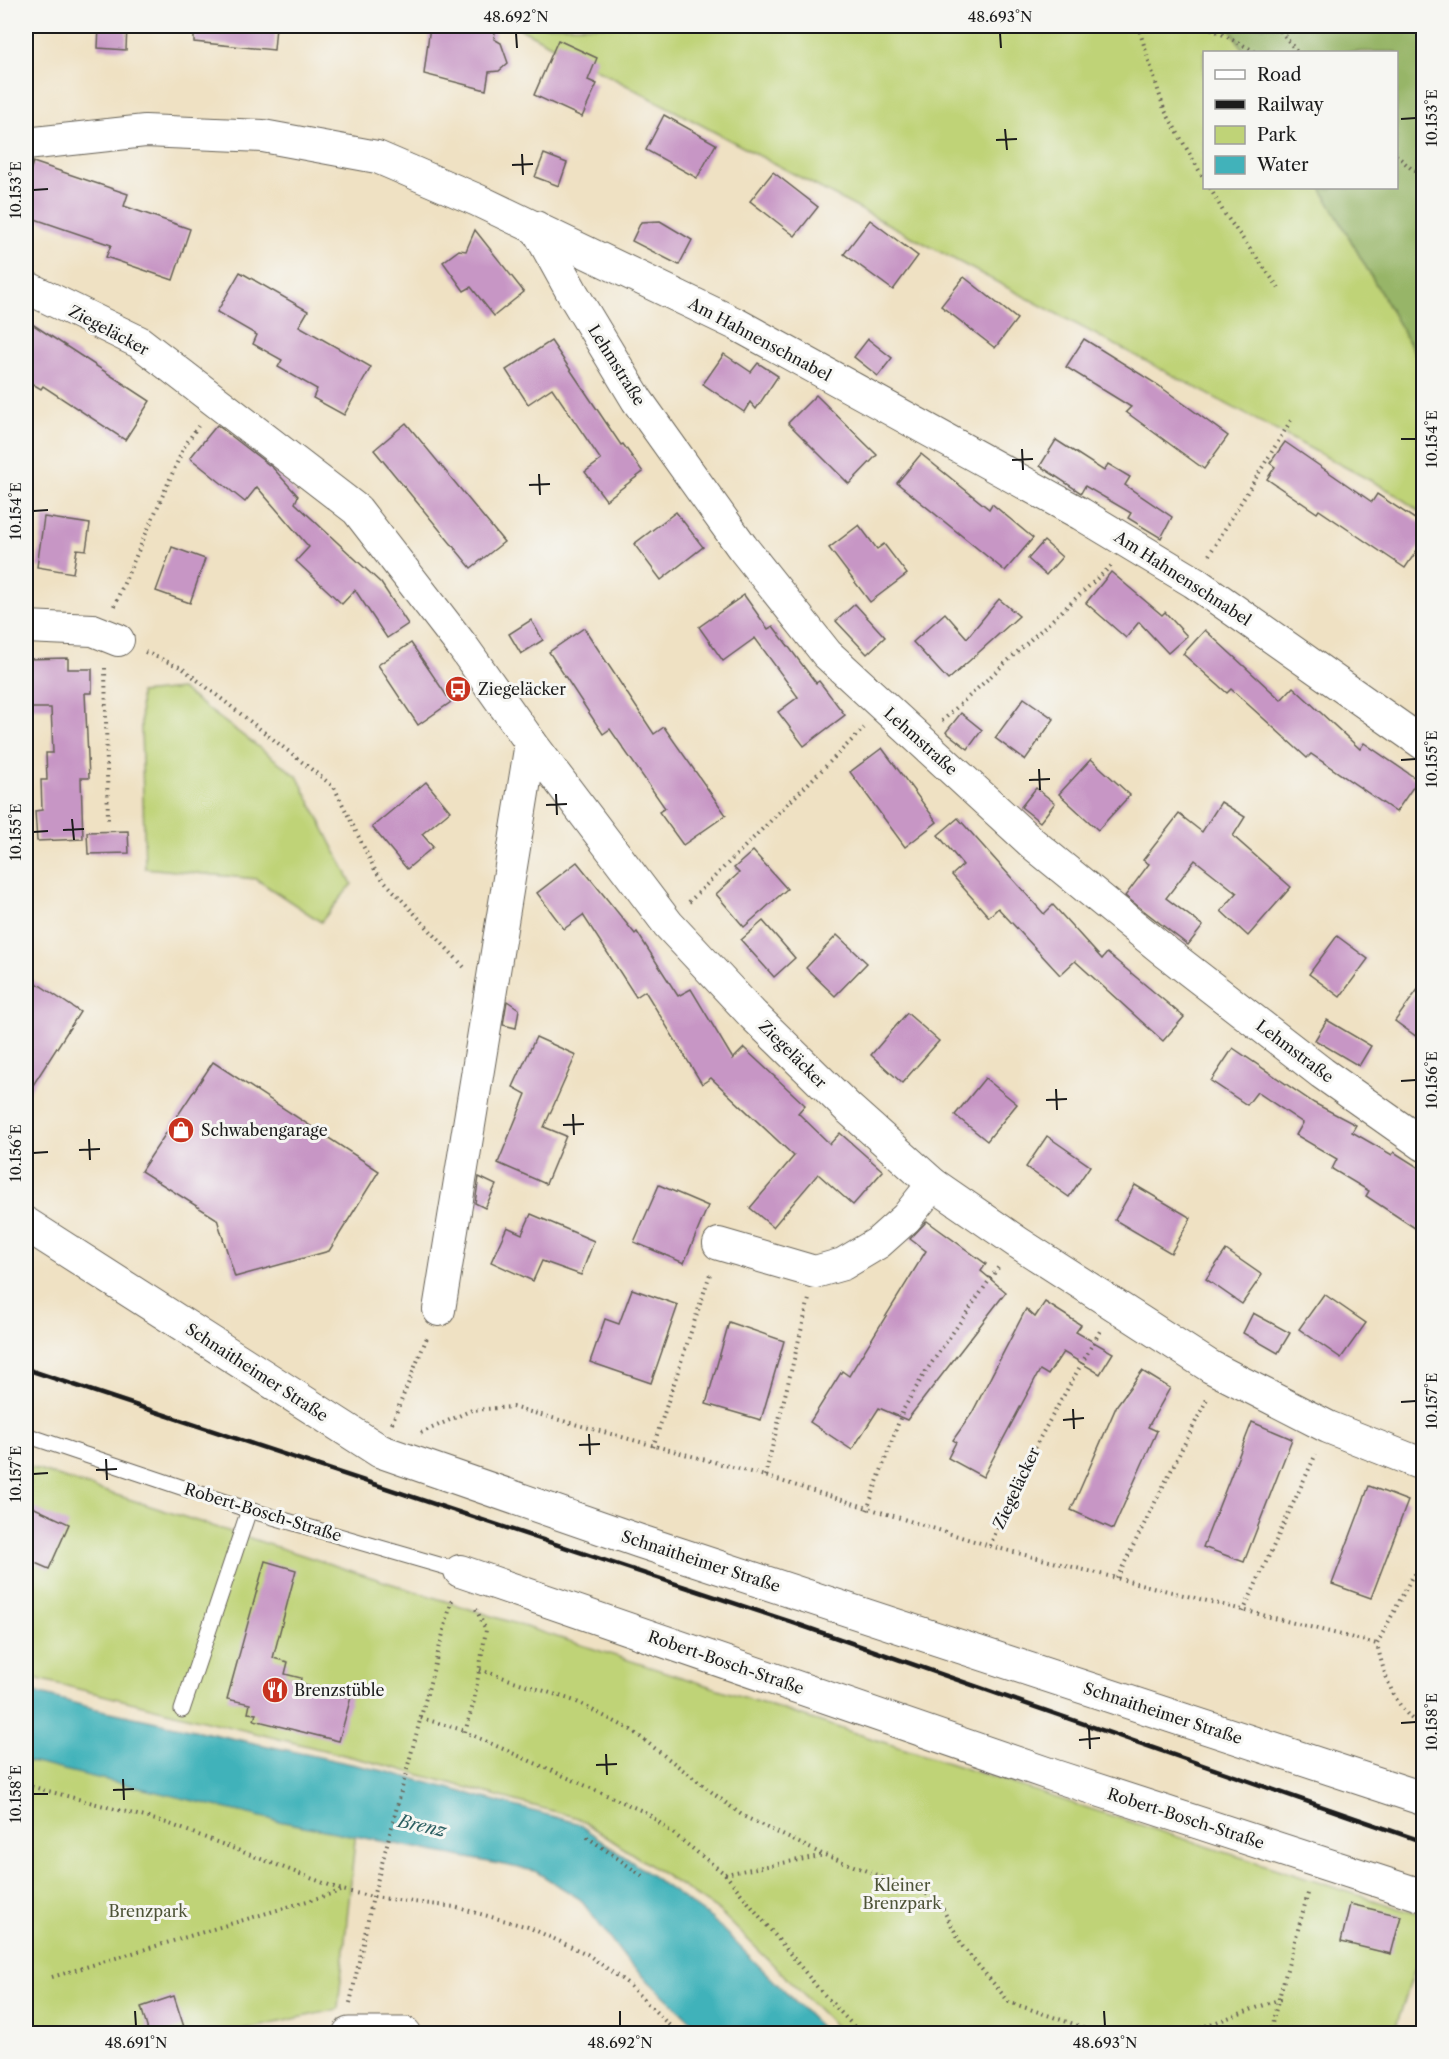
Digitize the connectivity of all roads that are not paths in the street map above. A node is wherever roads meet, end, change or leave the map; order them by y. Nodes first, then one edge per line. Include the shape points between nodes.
1 (26, 144) edge
2 (536, 227) junction
3 (26, 287) edge
4 (26, 627) edge
5 (111, 638) road end
6 (531, 743) junction
7 (1424, 744) edge
8 (1424, 1145) edge
9 (933, 1184) junction
10 (26, 1224) edge
11 (719, 1244) road end
12 (439, 1310) road end
13 (26, 1435) edge
14 (1424, 1465) edge
15 (249, 1510) junction
16 (460, 1571) joint
17 (182, 1710) dead end
18 (1424, 1799) edge
19 (1424, 1896) edge
20 (348, 2022) edge
21 (405, 2034) edge

1 - 2 street, Am Hahnenschnabel via 145,131 263,136 377,157
2 - 7 street, Am Hahnenschnabel via 736,324 1134,546 1194,582
2 - 8 street, Lehmstraße via 637,400 742,547 826,654 1032,843 1322,1073
3 - 6 street, Ziegeläcker via 139,342 357,510
4 - 5 street via 93,630
6 - 9 street, Ziegeläcker via 668,924 753,1015
6 - 12 street
9 - 11 street via 906,1218 878,1243 843,1264 815,1272
9 - 14 street, Ziegeläcker via 1221,1372 1328,1427
10 - 18 street, Schnaitheimer Straße via 380,1451 639,1541
13 - 15 lane, Robert-Bosch-Straße
15 - 16 lane, Robert-Bosch-Straße
15 - 17 lane
16 - 19 street, Robert-Bosch-Straße via 1044,1772
20 - 21 street

